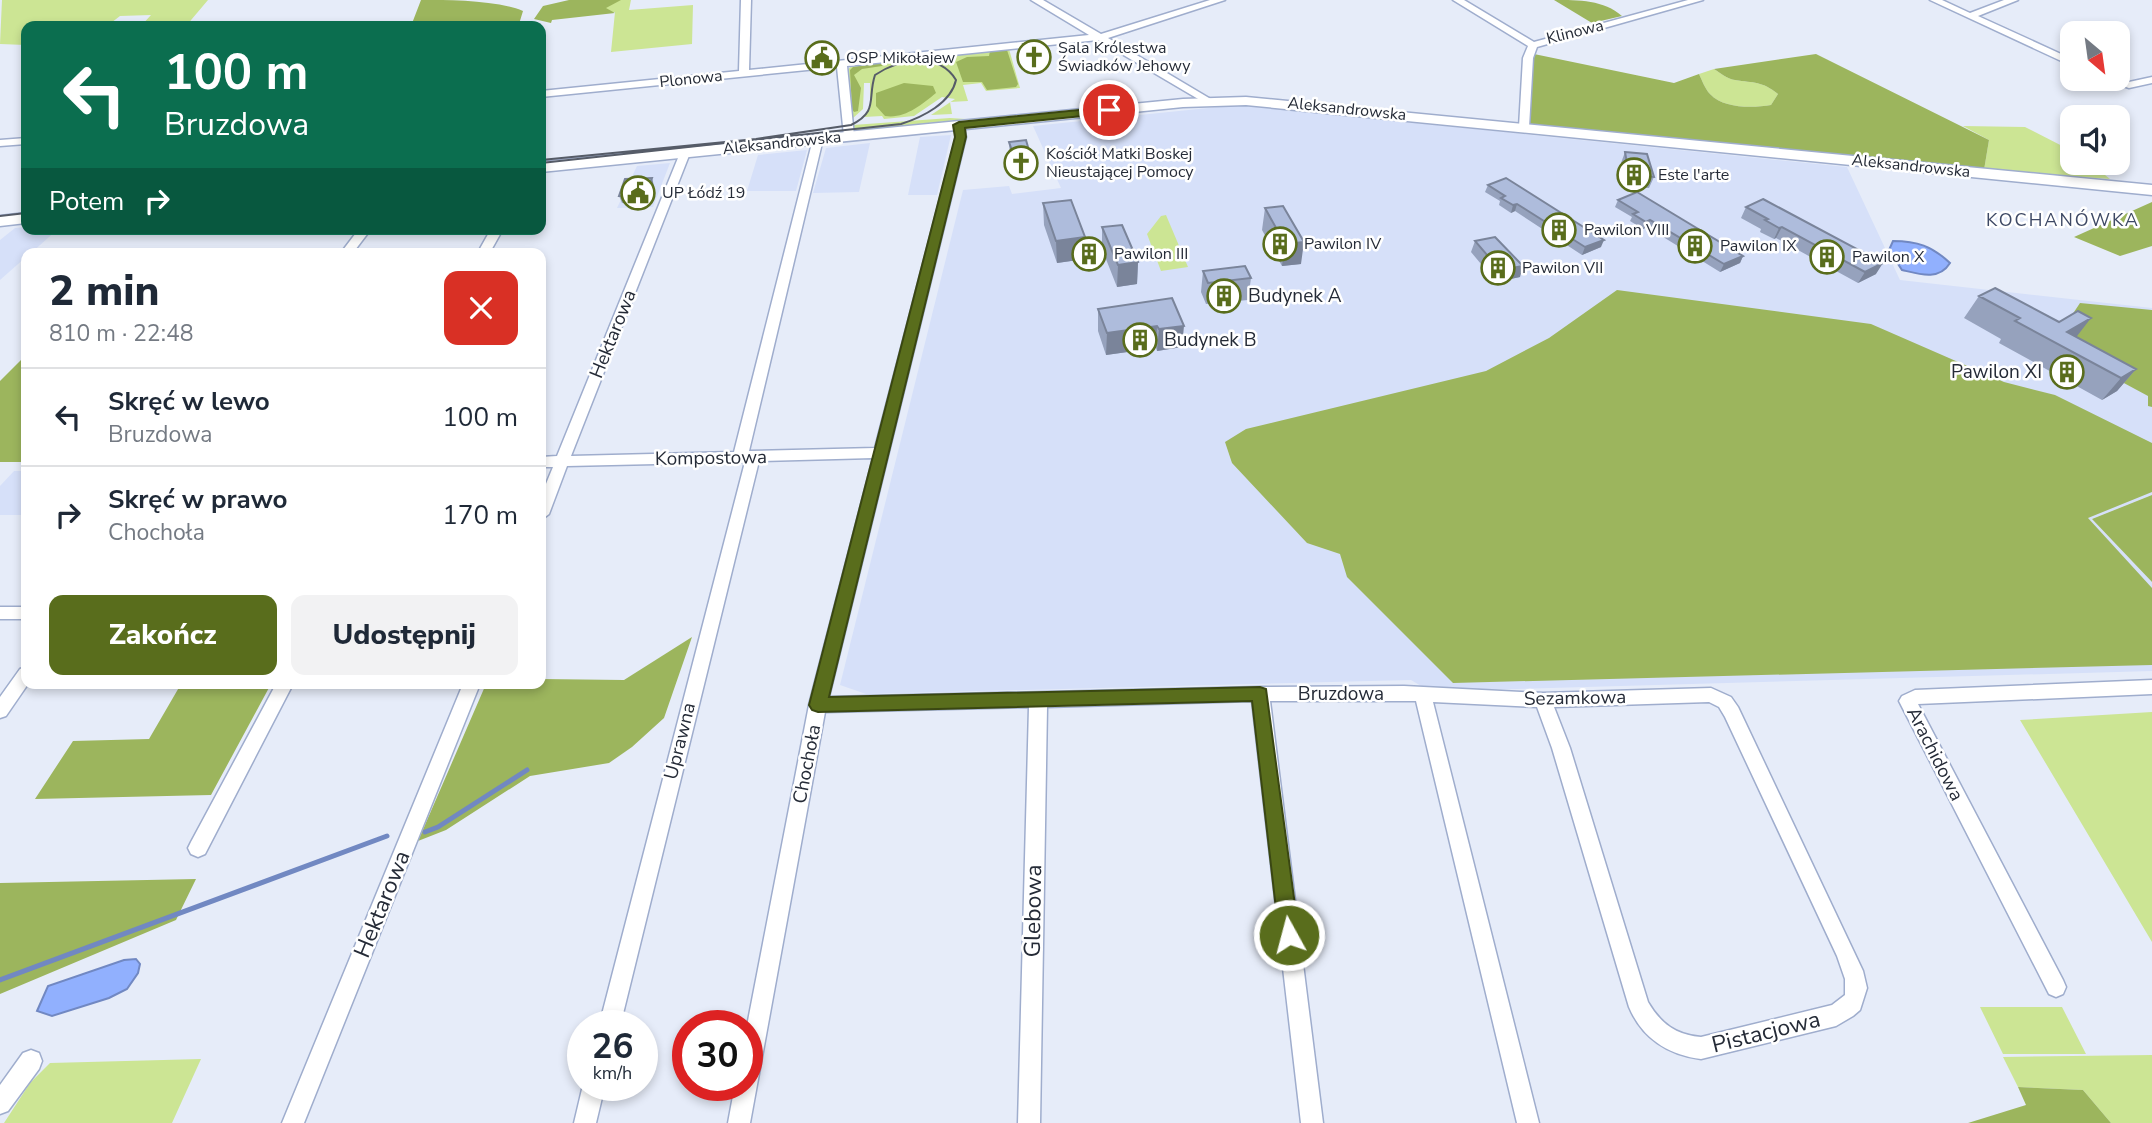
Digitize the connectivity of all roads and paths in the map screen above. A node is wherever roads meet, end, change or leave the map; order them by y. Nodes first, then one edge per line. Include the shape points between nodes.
1 (746, 0) edge
2 (1036, 0) edge
3 (1220, 0) edge
4 (1458, 0) edge
5 (1698, 0) edge
6 (1935, 0) edge
7 (2014, 0) edge
8 (1969, 16) junction
9 (1083, 27) junction
10 (1100, 37) junction
11 (1073, 39) junction
12 (1533, 45) junction
13 (2060, 58) edge
14 (842, 64) junction
15 (744, 74) junction
16 (2152, 80) edge
17 (2130, 85) edge
18 (546, 94) edge
19 (1209, 102) junction
20 (959, 125) junction
21 (1524, 127) junction
22 (849, 136) junction
23 (818, 139) junction
24 (21, 141) edge
25 (0, 143) edge
26 (685, 153) junction
27 (546, 167) edge
28 (2152, 190) edge
29 (21, 219) edge
30 (0, 221) edge
31 (881, 453) junction
32 (746, 457) junction
33 (546, 461) edge
34 (563, 461) junction
35 (546, 502) edge
36 (0, 613) edge
37 (21, 613) edge
38 (21, 681) edge
39 (2152, 687) edge
40 (282, 689) edge
41 (470, 689) edge
42 (1260, 694) junction
43 (1423, 695) junction
44 (1038, 700) junction
45 (1543, 700) junction
46 (1724, 702) joint
47 (818, 705) junction
48 (0, 711) edge
49 (198, 848) dead end
50 (2056, 987) dead end
51 (613, 1010) edge
52 (760, 1010) edge
53 (31, 1060) dead end
54 (590, 1101) edge
55 (743, 1101) edge
56 (0, 1103) edge
57 (293, 1123) edge
58 (585, 1123) edge
59 (739, 1123) edge
60 (1028, 1123) edge
61 (1312, 1123) edge
62 (1528, 1123) edge

1 - 15 street
2 - 9 street
3 - 10 street, Plonowa
4 - 12 street
5 - 12 street, Klinowa
6 - 8 street
7 - 8 street
8 - 13 street
9 - 10 street
9 - 11 street
10 - 11 street, Plonowa
10 - 19 street
11 - 14 street, Plonowa
12 - 21 street, Klinowa via 1528,58
14 - 15 street, Plonowa
14 - 22 street
15 - 18 street, Plonowa
16 - 17 street
19 - 20 main road, Aleksandrowska
19 - 21 main road, Aleksandrowska via 1280,103
20 - 22 main road, Aleksandrowska
20 - 31 street, Chochoła via 961,137
21 - 28 main road, Aleksandrowska
22 - 23 main road, Aleksandrowska
23 - 26 main road, Aleksandrowska
23 - 32 street, Uprawna
24 - 25 street
26 - 27 main road, Aleksandrowska
26 - 34 street, Hektarowa
29 - 30 main road
31 - 32 street, Kompostowa
31 - 47 street, Chochoła
32 - 34 street, Kompostowa
32 - 51 street, Uprawna
33 - 34 street, Kompostowa
34 - 35 street, Hektarowa
36 - 37 street
38 - 48 street
39 - 50 street, Arachidowa via 1915,697 1908,701
40 - 49 street
41 - 57 street, Hektarowa
42 - 43 street, Bruzdowa
42 - 44 street, Bruzdowa
42 - 61 street
43 - 45 street, Sezamkowa
43 - 62 street
44 - 47 street, Bruzdowa
44 - 60 street, Glebowa
45 - 46 street, Sezamkowa via 1711,695
45 - 46 street, Pistacjowa via 1639,1007 1668,1040 1700,1048 1836,1015 1852,1005 1857,990 1846,952
47 - 52 street, Chochoła
53 - 56 street
54 - 58 street
55 - 59 street

